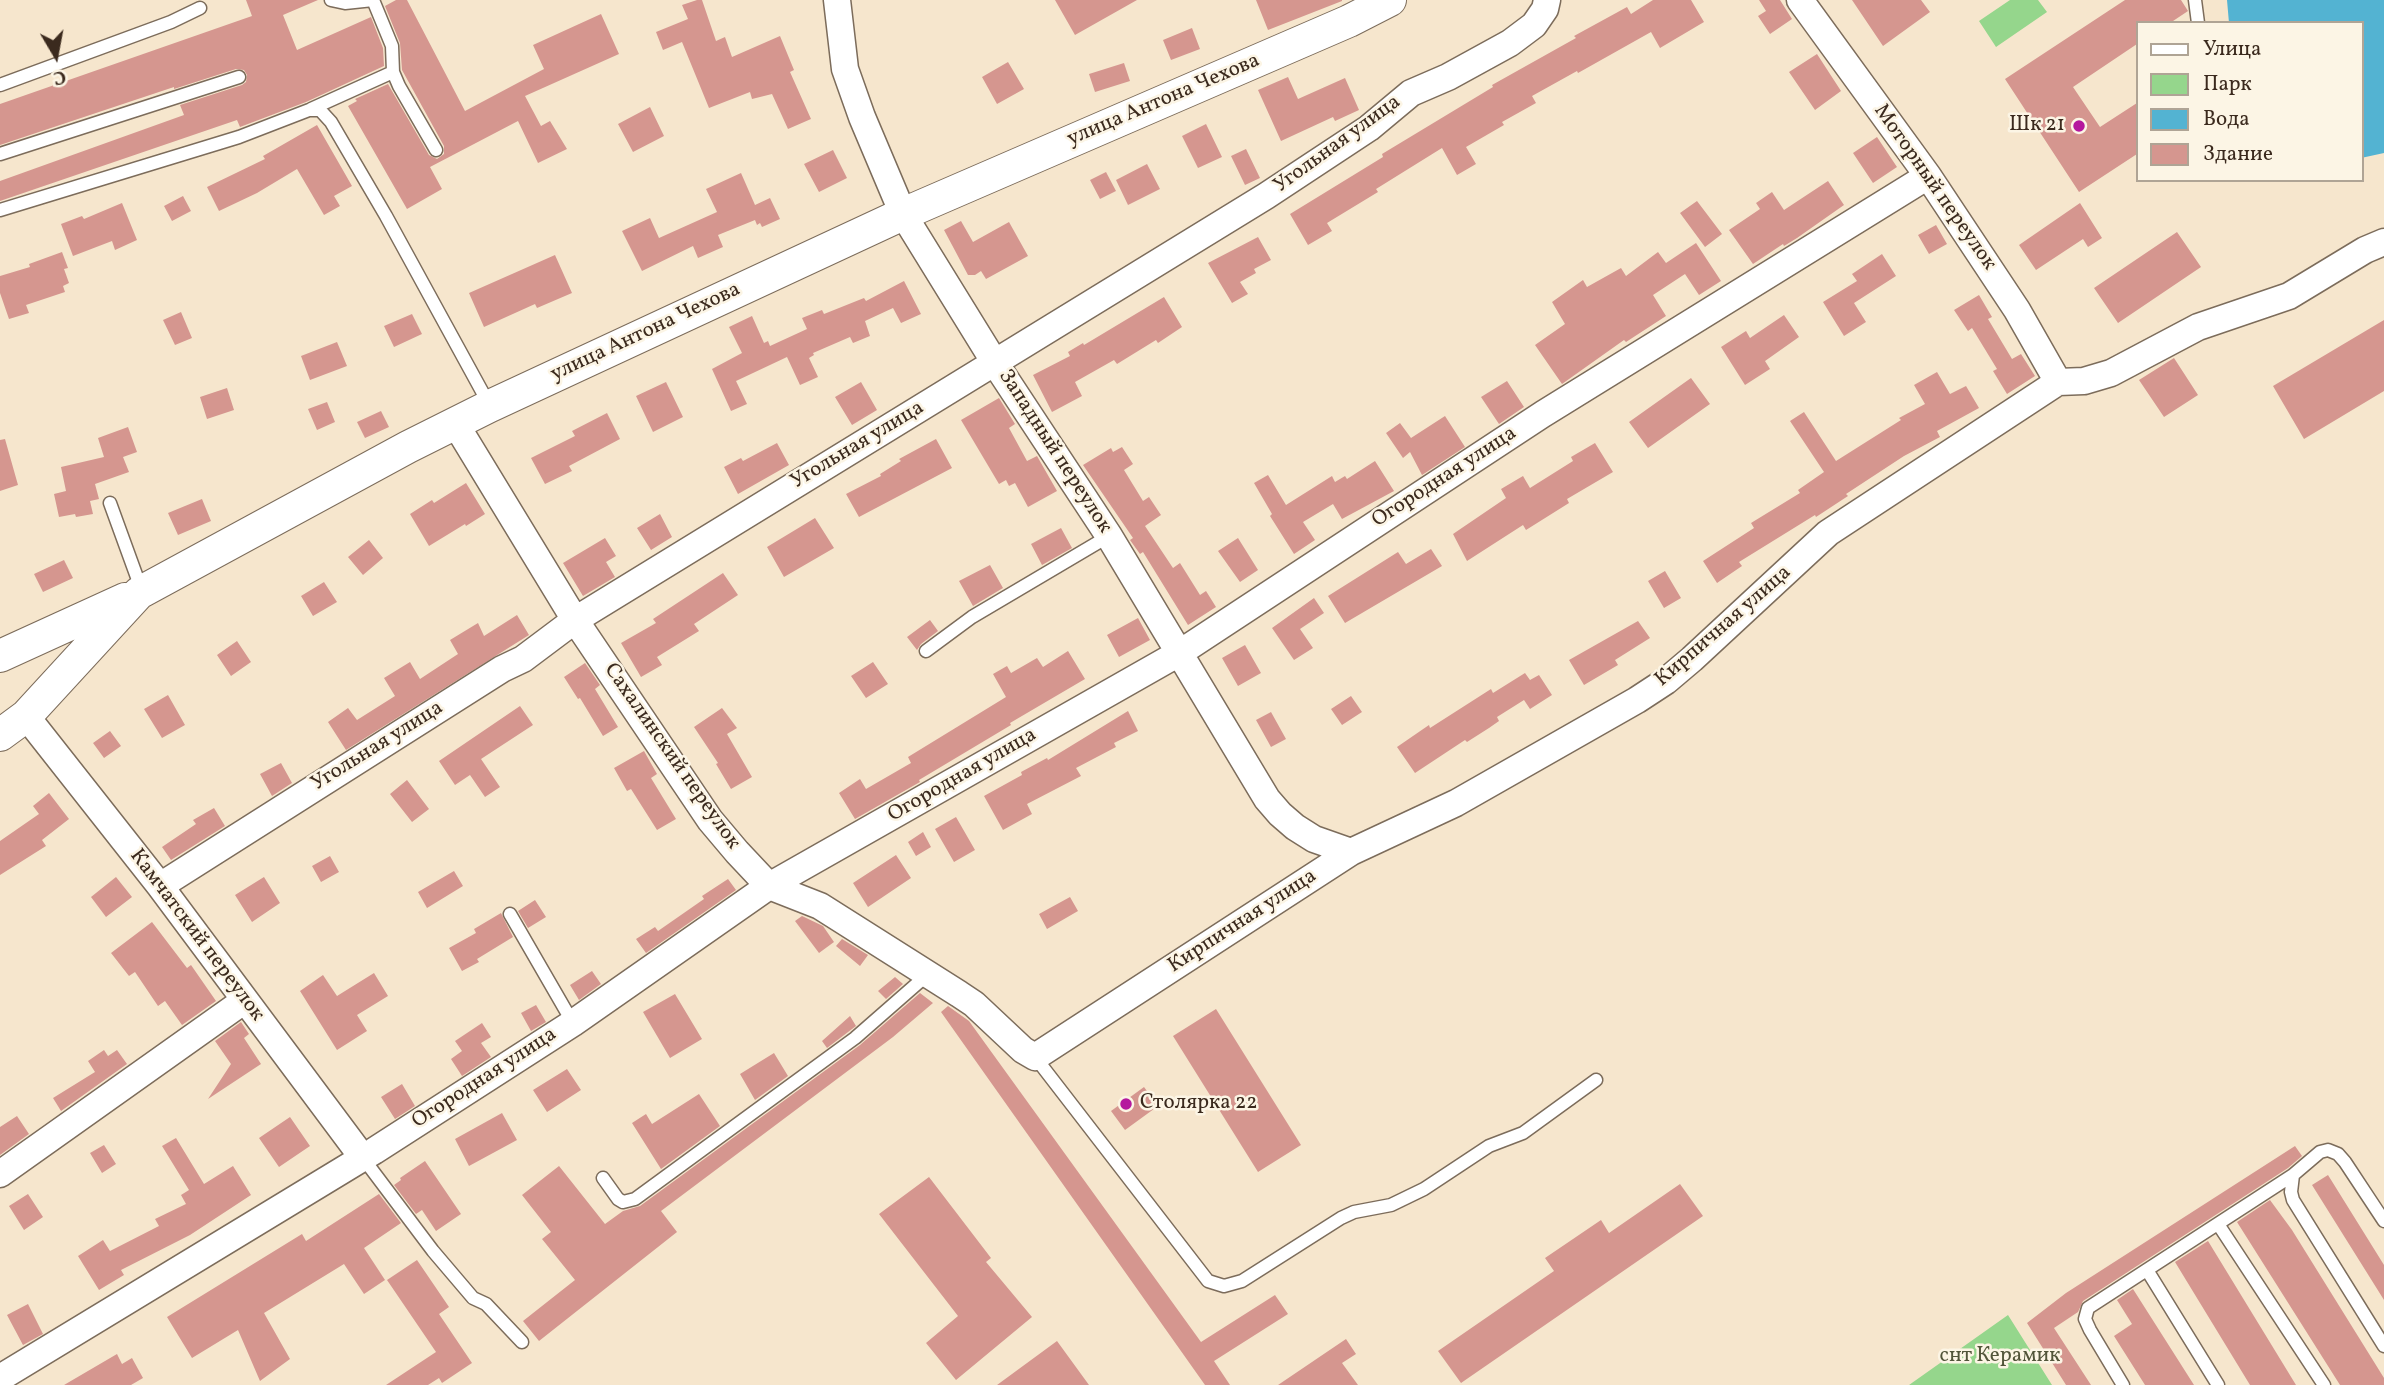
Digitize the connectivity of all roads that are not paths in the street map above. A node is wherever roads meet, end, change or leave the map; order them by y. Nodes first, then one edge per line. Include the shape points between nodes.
1 (331, 0) edge
2 (373, 0) edge
3 (837, 0) edge
4 (1390, 0) edge
5 (1547, 0) edge
6 (1800, 0) edge
7 (2195, 0) edge
8 (200, 8) dead end
9 (2198, 21) edge
10 (393, 72) junction
11 (239, 77) dead end
12 (0, 85) edge
13 (309, 110) junction
14 (436, 150) dead end
15 (0, 154) edge
16 (1927, 176) junction
17 (0, 210) edge
18 (903, 214) junction
19 (2384, 242) edge
20 (995, 363) junction
21 (2058, 382) junction
22 (490, 406) junction
23 (455, 423) junction
24 (110, 503) dead end
25 (1109, 536) junction
26 (141, 592) junction
27 (575, 620) junction
28 (926, 651) dead end
29 (1181, 652) junction
30 (0, 656) edge
31 (26, 716) junction
32 (0, 735) edge
33 (1351, 852) junction
34 (160, 886) junction
35 (769, 886) junction
36 (510, 915) dead end
37 (927, 975) junction
38 (245, 1000) junction
39 (573, 1023) junction
40 (1035, 1057) junction
41 (1596, 1080) dead end
42 (363, 1158) junction
43 (0, 1174) edge
44 (2293, 1175) junction
45 (603, 1178) dead end
46 (2384, 1221) edge
47 (2218, 1224) junction
48 (2147, 1270) junction
49 (522, 1342) dead end
50 (2384, 1346) edge
51 (2, 1378) edge
52 (2123, 1385) edge
53 (2218, 1385) edge
54 (2324, 1385) edge

1 - 2 lane
2 - 10 lane via 392,46
3 - 18 street, Западный переулок via 845,69
4 - 18 street, улица Антона Чехова
5 - 20 street, Угольная улица via 1534,25 1510,43 1411,93 1369,128 1266,196
6 - 16 street, Моторный переулок
7 - 9 lane
8 - 12 lane
10 - 13 lane
10 - 14 lane
11 - 15 lane
13 - 17 lane via 239,137
13 - 22 lane via 320,110 331,122
16 - 21 street, Моторный переулок via 2017,310
16 - 29 street, Огородная улица via 1543,414
18 - 20 street, Западный переулок
18 - 22 street, улица Антона Чехова
19 - 21 street, Кирпичная улица via 2289,296 2198,327 2111,373
20 - 25 street, Западный переулок
20 - 27 street, Угольная улица
21 - 33 street, Кирпичная улица via 1828,533 1666,681 1456,803
22 - 23 street, улица Антона Чехова
23 - 26 street, улица Антона Чехова
23 - 27 street, Сахалинский переулок
24 - 26 lane
25 - 28 lane via 972,617
25 - 29 street, Западный переулок
26 - 30 street
26 - 31 street, улица Антона Чехова
27 - 34 street, Угольная улица via 523,659
27 - 35 street, Сахалинский переулок via 710,820
29 - 33 street, Западный переулок via 1267,799 1314,839
29 - 35 street, Огородная улица
31 - 32 street, улица Антона Чехова
31 - 34 street, Камчатский переулок
33 - 40 street, Кирпичная улица
34 - 38 street, Камчатский переулок
35 - 37 street, Сахалинский переулок via 820,906
35 - 39 street, Огородная улица
36 - 39 lane
37 - 40 street, Сахалинский переулок via 974,1004
37 - 45 lane via 855,1038 635,1199 618,1199
38 - 42 street, Камчатский переулок
38 - 43 street
39 - 42 street, Огородная улица
40 - 41 lane via 1208,1280 1224,1286 1242,1281 1348,1215 1391,1205 1424,1189 1489,1146 1523,1133
42 - 49 lane via 473,1298 486,1304
42 - 51 street, Огородная улица
44 - 46 lane via 2311,1158 2328,1150 2337,1154
44 - 47 lane
44 - 50 lane via 2293,1200
47 - 48 lane
47 - 54 lane
48 - 52 lane via 2086,1313 2090,1330
48 - 53 lane

